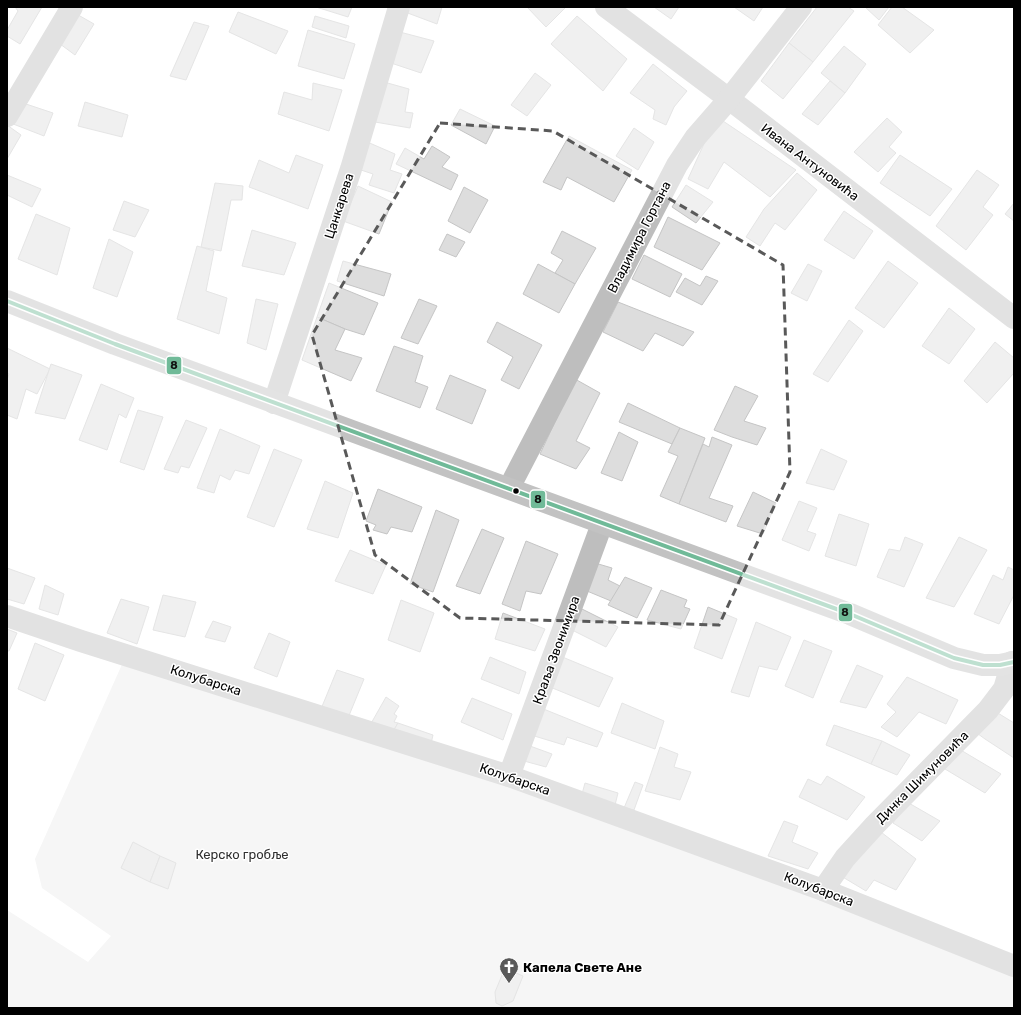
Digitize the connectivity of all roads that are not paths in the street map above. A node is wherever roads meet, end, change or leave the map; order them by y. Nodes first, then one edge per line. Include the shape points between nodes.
1 (72, 7) edge
2 (399, 7) edge
3 (606, 7) edge
4 (801, 7) edge
5 (729, 99) junction
6 (7, 116) edge
7 (7, 301) edge
8 (1013, 316) edge
9 (274, 403) junction
10 (510, 488) junction
11 (602, 524) junction
12 (7, 616) edge
13 (1013, 662) edge
14 (509, 776) junction
15 (823, 890) junction
16 (1014, 966) edge

1 - 6 street
2 - 9 street, Цанкарева via 351,170
3 - 5 street, Ивана Антуновића
4 - 5 street, Владимира Гортана
5 - 8 street, Ивана Антуновића
5 - 10 street, Владимира Гортана via 695,138 677,165
7 - 9 street
9 - 10 street
10 - 11 street
11 - 13 street via 850,614 954,658 984,665
11 - 14 street, Краља Звонимира
12 - 14 street, Колубарска
13 - 15 street, Динка Шимуновића via 1004,689 988,710 874,825 845,858
14 - 15 street, Колубарска
15 - 16 street, Колубарска

